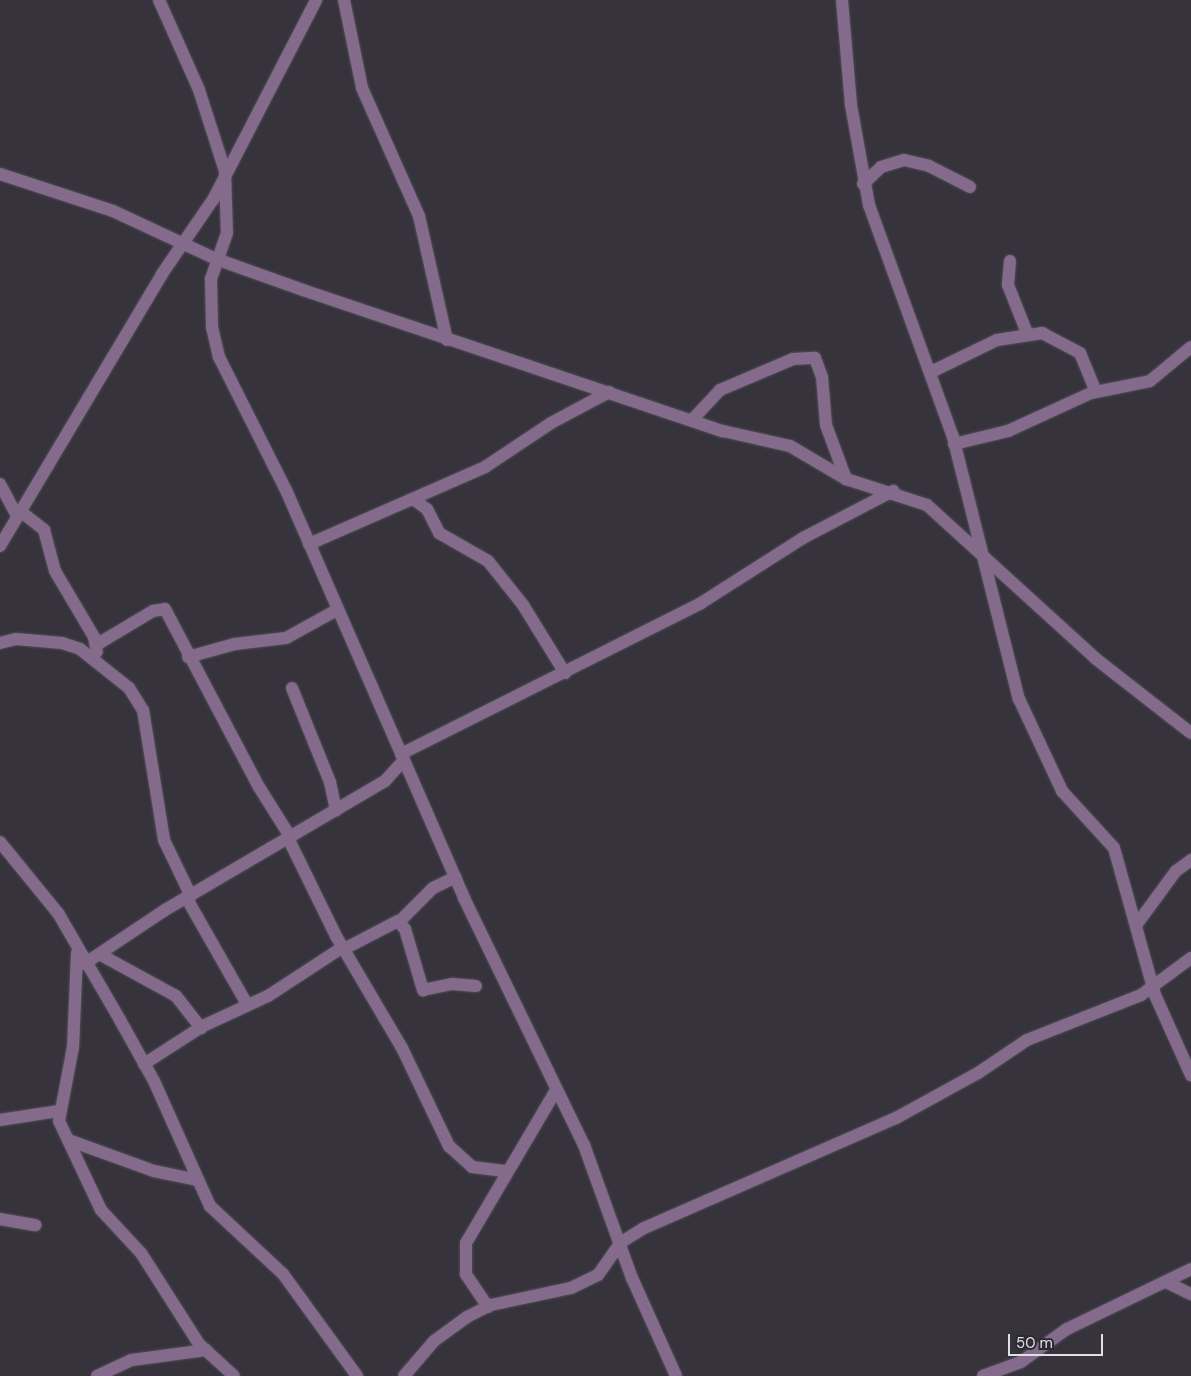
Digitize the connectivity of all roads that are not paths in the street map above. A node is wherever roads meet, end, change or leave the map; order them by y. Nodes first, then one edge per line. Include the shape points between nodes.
1 (159, 0) edge
2 (316, 0) edge
3 (344, 0) edge
4 (842, 0) edge
5 (225, 171) junction
6 (0, 174) edge
7 (864, 184) junction
8 (970, 187) dead end
9 (182, 242) junction
10 (216, 259) junction
11 (1010, 261) dead end
12 (1027, 332) junction
13 (447, 340) junction
14 (1191, 347) edge
15 (931, 372) junction
16 (609, 392) junction
17 (1096, 392) junction
18 (693, 419) junction
19 (954, 444) junction
20 (846, 479) junction
21 (0, 484) edge
22 (893, 491) junction
23 (413, 499) junction
24 (19, 514) junction
25 (309, 544) junction
26 (0, 546) edge
27 (985, 557) junction
28 (338, 610) junction
29 (0, 643) edge
30 (96, 645) junction
31 (188, 657) junction
32 (98, 663) junction
33 (565, 673) junction
34 (292, 688) dead end
35 (1191, 732) edge
36 (403, 757) junction
37 (336, 810) junction
38 (290, 839) junction
39 (0, 842) edge
40 (1191, 860) edge
41 (456, 877) junction
42 (189, 897) junction
43 (399, 922) junction
44 (1137, 924) junction
45 (343, 948) junction
46 (77, 953) junction
47 (101, 955) junction
48 (1191, 958) edge
49 (84, 964) junction
50 (476, 986) dead end
51 (1153, 988) junction
52 (247, 1004) junction
53 (201, 1028) junction
54 (144, 1064) junction
55 (1191, 1075) edge
56 (556, 1090) junction
57 (59, 1111) junction
58 (0, 1120) edge
59 (68, 1140) junction
60 (507, 1171) junction
61 (198, 1180) junction
62 (0, 1219) edge
63 (35, 1225) dead end
64 (620, 1243) junction
65 (1191, 1269) edge
66 (1166, 1282) junction
67 (1191, 1294) edge
68 (488, 1307) junction
69 (206, 1350) junction
70 (97, 1376) edge
71 (234, 1376) edge
72 (357, 1376) edge
73 (404, 1376) edge
74 (676, 1376) edge
75 (983, 1376) edge

1 - 5 street via 199,90
2 - 5 street
3 - 13 street via 362,88 419,216
4 - 7 street
5 - 9 street via 214,198
5 - 10 street via 227,233
6 - 9 street via 112,211
7 - 8 street via 881,167 904,160 929,166
7 - 15 street via 878,238
9 - 10 street
9 - 24 street
10 - 13 street
10 - 25 street via 212,327 219,357
11 - 12 street via 1008,285
12 - 15 street via 997,340
12 - 17 street via 1042,332 1072,346 1087,366
13 - 16 street
14 - 17 street via 1150,381
15 - 19 street
16 - 18 street
16 - 23 street via 485,467
17 - 19 street via 1008,431
18 - 20 street via 790,446
18 - 20 street via 720,390 793,359 815,358 822,377 826,425
19 - 27 street via 971,520
20 - 22 street
21 - 24 street
22 - 27 street via 927,505
22 - 33 street via 803,538 721,592
23 - 25 street
23 - 33 street via 427,509 439,533 488,561 523,605
24 - 26 street
24 - 30 street via 44,530 55,571
25 - 28 street
27 - 35 street via 1096,659
27 - 44 street via 1001,639 1019,699 1062,791 1114,848
28 - 31 street via 286,638 235,644
28 - 36 street
29 - 32 street via 16,639 62,643
30 - 31 street via 164,608
30 - 32 street
31 - 38 street
32 - 42 street via 129,688 143,710 164,840
33 - 36 street
34 - 37 street via 330,782
36 - 37 street via 394,775
36 - 41 street
37 - 38 street
38 - 42 street
38 - 45 street
39 - 46 street via 58,913
40 - 44 street via 1176,871
41 - 43 street via 433,888
41 - 56 street
42 - 47 street
42 - 52 street
43 - 45 street via 386,924
43 - 50 street via 423,990 452,984
44 - 51 street
45 - 52 street via 268,996
45 - 60 street via 402,1048 455,1154 478,1169
46 - 49 street
46 - 57 street via 73,1047
47 - 49 street
47 - 53 street via 176,996
48 - 51 street
49 - 54 street
51 - 55 street
51 - 64 street via 1037,1035 896,1118 762,1180 718,1194
52 - 53 street
53 - 54 street
54 - 61 street
56 - 60 street
56 - 64 street via 600,1183
57 - 58 street
57 - 59 street
59 - 61 street via 162,1173
59 - 69 street via 101,1210 141,1253
60 - 68 street via 476,1220 464,1259 473,1288
61 - 72 street via 217,1215 252,1242 283,1274
62 - 63 street
64 - 68 street via 598,1275 571,1288
64 - 74 street
65 - 66 street
66 - 67 street
66 - 75 street via 1067,1329 1021,1362
68 - 73 street via 434,1341
69 - 70 street via 132,1360
69 - 71 street

